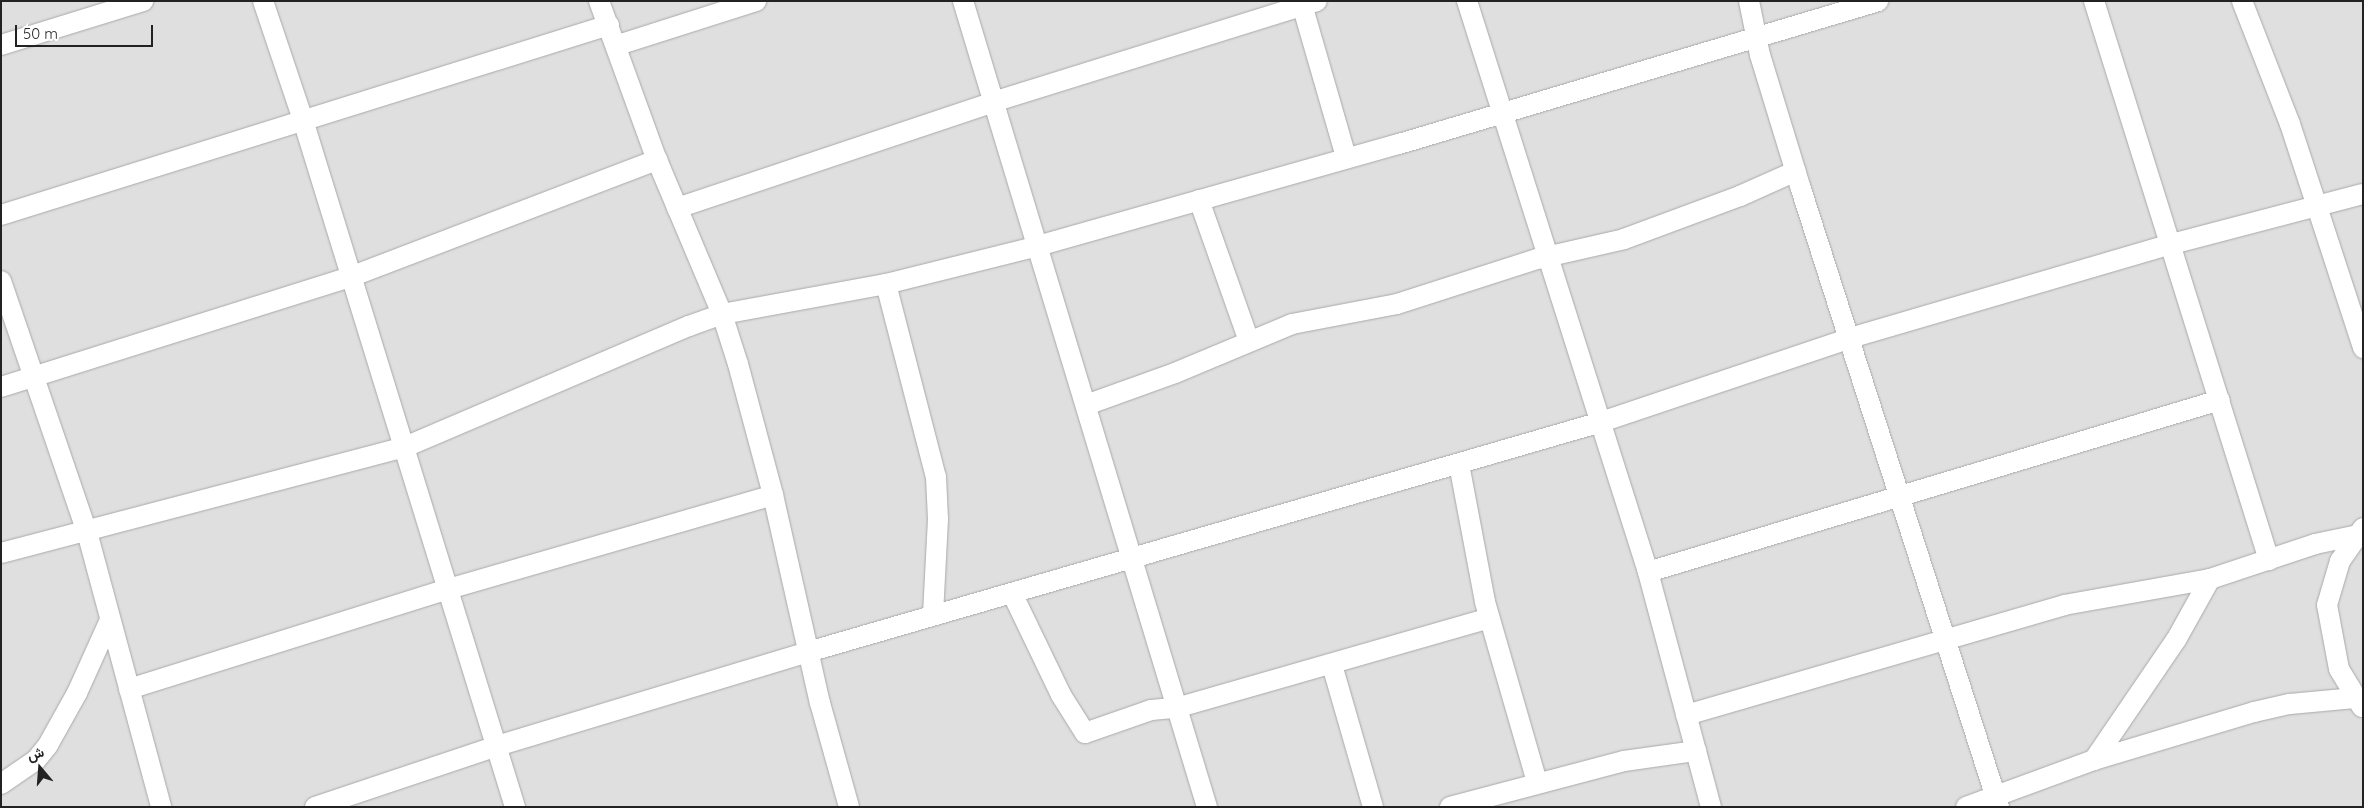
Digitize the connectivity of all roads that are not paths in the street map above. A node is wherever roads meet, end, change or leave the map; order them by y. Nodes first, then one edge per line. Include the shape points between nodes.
1 (143, 1) edge
2 (263, 1) edge
3 (599, 1) edge
4 (756, 1) edge
5 (963, 1) edge
6 (1467, 1) edge
7 (1749, 1) edge
8 (1878, 1) edge
9 (2094, 1) edge
10 (2242, 1) edge
11 (1307, 3) edge
12 (610, 25) junction
13 (1754, 36) junction
14 (618, 45) junction
15 (1, 46) edge
16 (992, 102) junction
17 (1502, 112) junction
18 (303, 120) junction
19 (1346, 157) junction
20 (657, 160) junction
21 (1796, 170) junction
22 (2363, 194) edge
23 (1199, 200) junction
24 (2317, 204) junction
25 (677, 208) junction
26 (1, 215) edge
27 (2172, 244) junction
28 (1038, 246) junction
29 (1548, 255) junction
30 (350, 277) junction
31 (1, 281) edge
32 (886, 284) junction
33 (722, 314) junction
34 (1850, 338) junction
35 (1249, 341) junction
36 (2363, 348) edge
37 (32, 377) junction
38 (1, 387) edge
39 (2220, 400) junction
40 (1086, 405) junction
41 (1601, 422) junction
42 (405, 447) junction
43 (1459, 464) junction
44 (773, 495) junction
45 (1900, 496) junction
46 (87, 532) junction
47 (2362, 532) edge
48 (1, 553) edge
49 (1132, 557) junction
50 (2269, 560) junction
51 (1648, 572) junction
52 (2210, 579) junction
53 (448, 589) junction
54 (1012, 593) junction
55 (933, 615) junction
56 (1489, 618) junction
57 (109, 622) junction
58 (1945, 638) junction
59 (808, 652) junction
60 (1332, 665) junction
61 (129, 690) junction
62 (2359, 703) edge
63 (1176, 708) junction
64 (1686, 715) junction
65 (497, 746) junction
66 (1696, 751) junction
67 (2094, 760) junction
68 (1537, 782) junction
69 (1, 784) edge
70 (1997, 802) edge
71 (161, 807) edge
72 (315, 807) edge
73 (515, 807) edge
74 (849, 807) edge
75 (1207, 807) edge
76 (1373, 807) edge
77 (1450, 807) edge
78 (1711, 807) edge
79 (1966, 807) edge

1 - 15 street
2 - 18 street
3 - 12 street
4 - 14 street
5 - 16 street
6 - 17 street
7 - 13 street
8 - 13 street
9 - 27 street
10 - 24 street via 2265,56
11 - 16 street
11 - 19 street
12 - 14 street
12 - 18 street
13 - 17 street
13 - 21 street
14 - 20 street
16 - 25 street
16 - 28 street
17 - 19 street
17 - 29 street
18 - 26 street
18 - 30 street
19 - 23 street
20 - 25 street
20 - 30 street
21 - 29 street via 1654,229 1589,248
21 - 34 street
22 - 24 street
23 - 28 street
23 - 35 street
24 - 27 street
24 - 36 street
25 - 33 street
27 - 34 street
27 - 39 street
28 - 32 street
28 - 40 street
29 - 35 street via 1429,295 1292,324
29 - 41 street
30 - 37 street
30 - 42 street
31 - 37 street
32 - 33 street
32 - 55 street via 936,477 938,519
33 - 42 street
33 - 44 street
34 - 41 street
34 - 45 street
35 - 40 street via 1175,374
37 - 38 street
37 - 46 street
39 - 45 street
39 - 50 street
40 - 49 street
41 - 43 street
41 - 51 street
42 - 46 street
42 - 53 street
43 - 49 street
43 - 56 street
44 - 53 street
44 - 59 street
45 - 51 street
45 - 58 street
46 - 48 street
46 - 57 street
47 - 50 street
47 - 62 street via 2340,561 2327,605 2339,669
49 - 54 street
49 - 63 street
50 - 52 street
51 - 64 street
52 - 58 street via 2091,598
52 - 67 street via 2176,640
53 - 61 street
53 - 65 street
54 - 55 street
54 - 63 street via 1061,694 1084,732 1091,733 1150,710
55 - 59 street
56 - 60 street
56 - 68 street
57 - 61 street
57 - 69 street via 48,745 36,760
58 - 64 street
58 - 70 street
59 - 65 street
59 - 74 street
60 - 63 street
60 - 76 street
61 - 71 street
62 - 67 street via 2290,704
63 - 75 street
64 - 66 street
65 - 72 street
65 - 73 street
66 - 68 street via 1624,761
66 - 78 street
67 - 70 street
68 - 77 street
70 - 79 street

